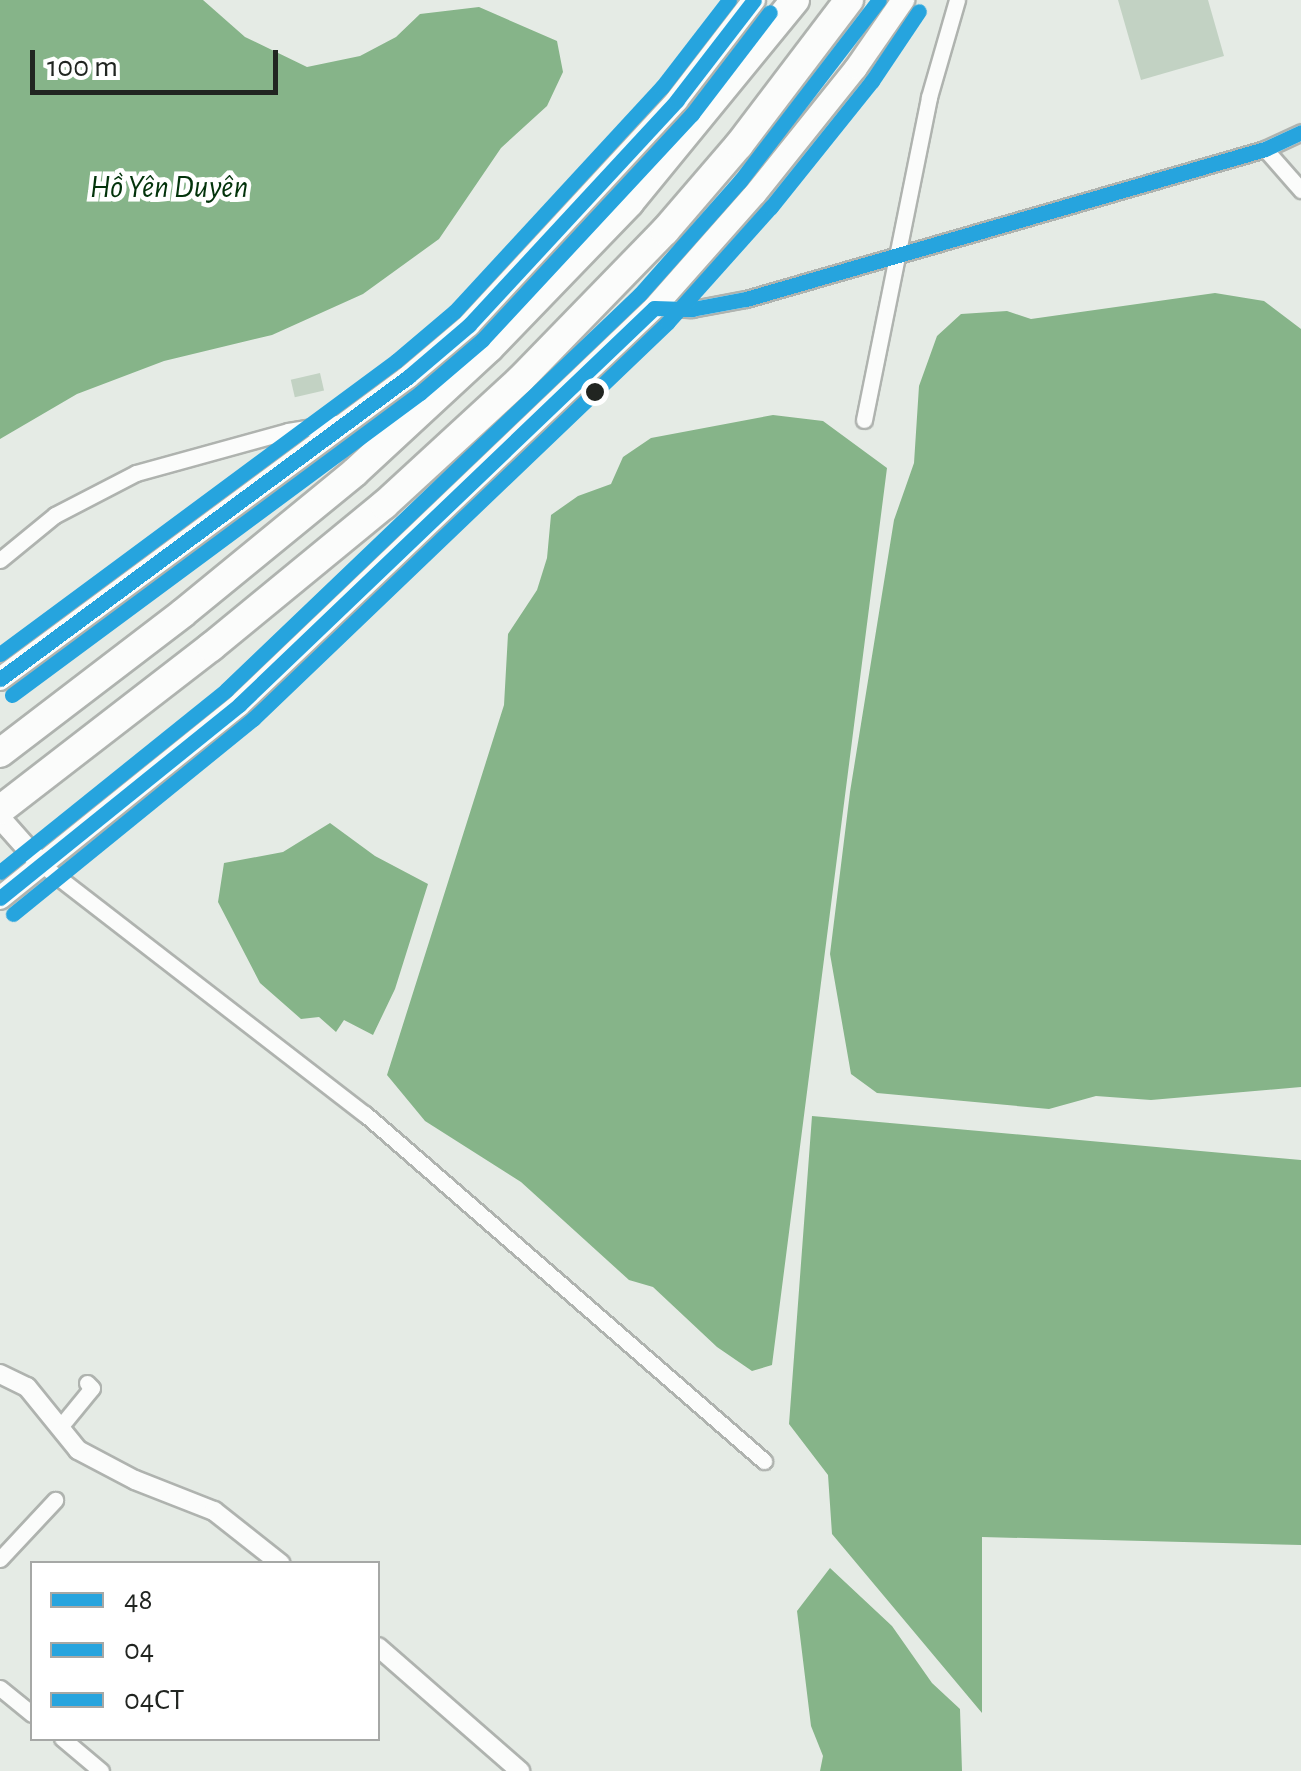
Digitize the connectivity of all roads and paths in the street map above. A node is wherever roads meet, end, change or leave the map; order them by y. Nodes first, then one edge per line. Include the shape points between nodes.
1 (754, 0) edge
2 (794, 0) edge
3 (849, 0) edge
4 (904, 0) edge
5 (957, 0) edge
6 (1301, 132) edge
7 (1264, 148) junction
8 (1301, 190) edge
9 (897, 254) junction
10 (654, 308) junction
11 (351, 420) junction
12 (864, 420) dead end
13 (0, 560) edge
14 (0, 678) edge
15 (6, 748) edge
16 (0, 814) edge
17 (41, 864) junction
18 (1, 896) edge
19 (0, 1374) edge
20 (87, 1383) dead end
21 (60, 1427) junction
22 (764, 1461) dead end
23 (54, 1500) dead end
24 (0, 1559) edge
25 (277, 1561) edge
26 (380, 1648) edge
27 (0, 1688) edge
28 (30, 1712) edge
29 (66, 1741) edge
30 (101, 1771) edge
31 (520, 1771) edge

1 - 11 main road via 650,130 469,326
2 - 15 highway via 629,203 489,348 354,472
3 - 16 highway via 665,231 520,380 384,505
4 - 10 main road via 756,194
5 - 9 street via 943,37
6 - 7 street
7 - 8 street
7 - 9 street
9 - 10 street via 718,306
9 - 12 street
10 - 17 main road via 239,705
11 - 13 street via 136,473 55,515
11 - 14 main road
16 - 17 main road
17 - 18 main road
17 - 22 street via 365,1114
19 - 21 street via 27,1386
20 - 21 street via 92,1388
21 - 25 street via 78,1450 214,1511
23 - 24 street
26 - 31 street
27 - 28 street
29 - 30 street

